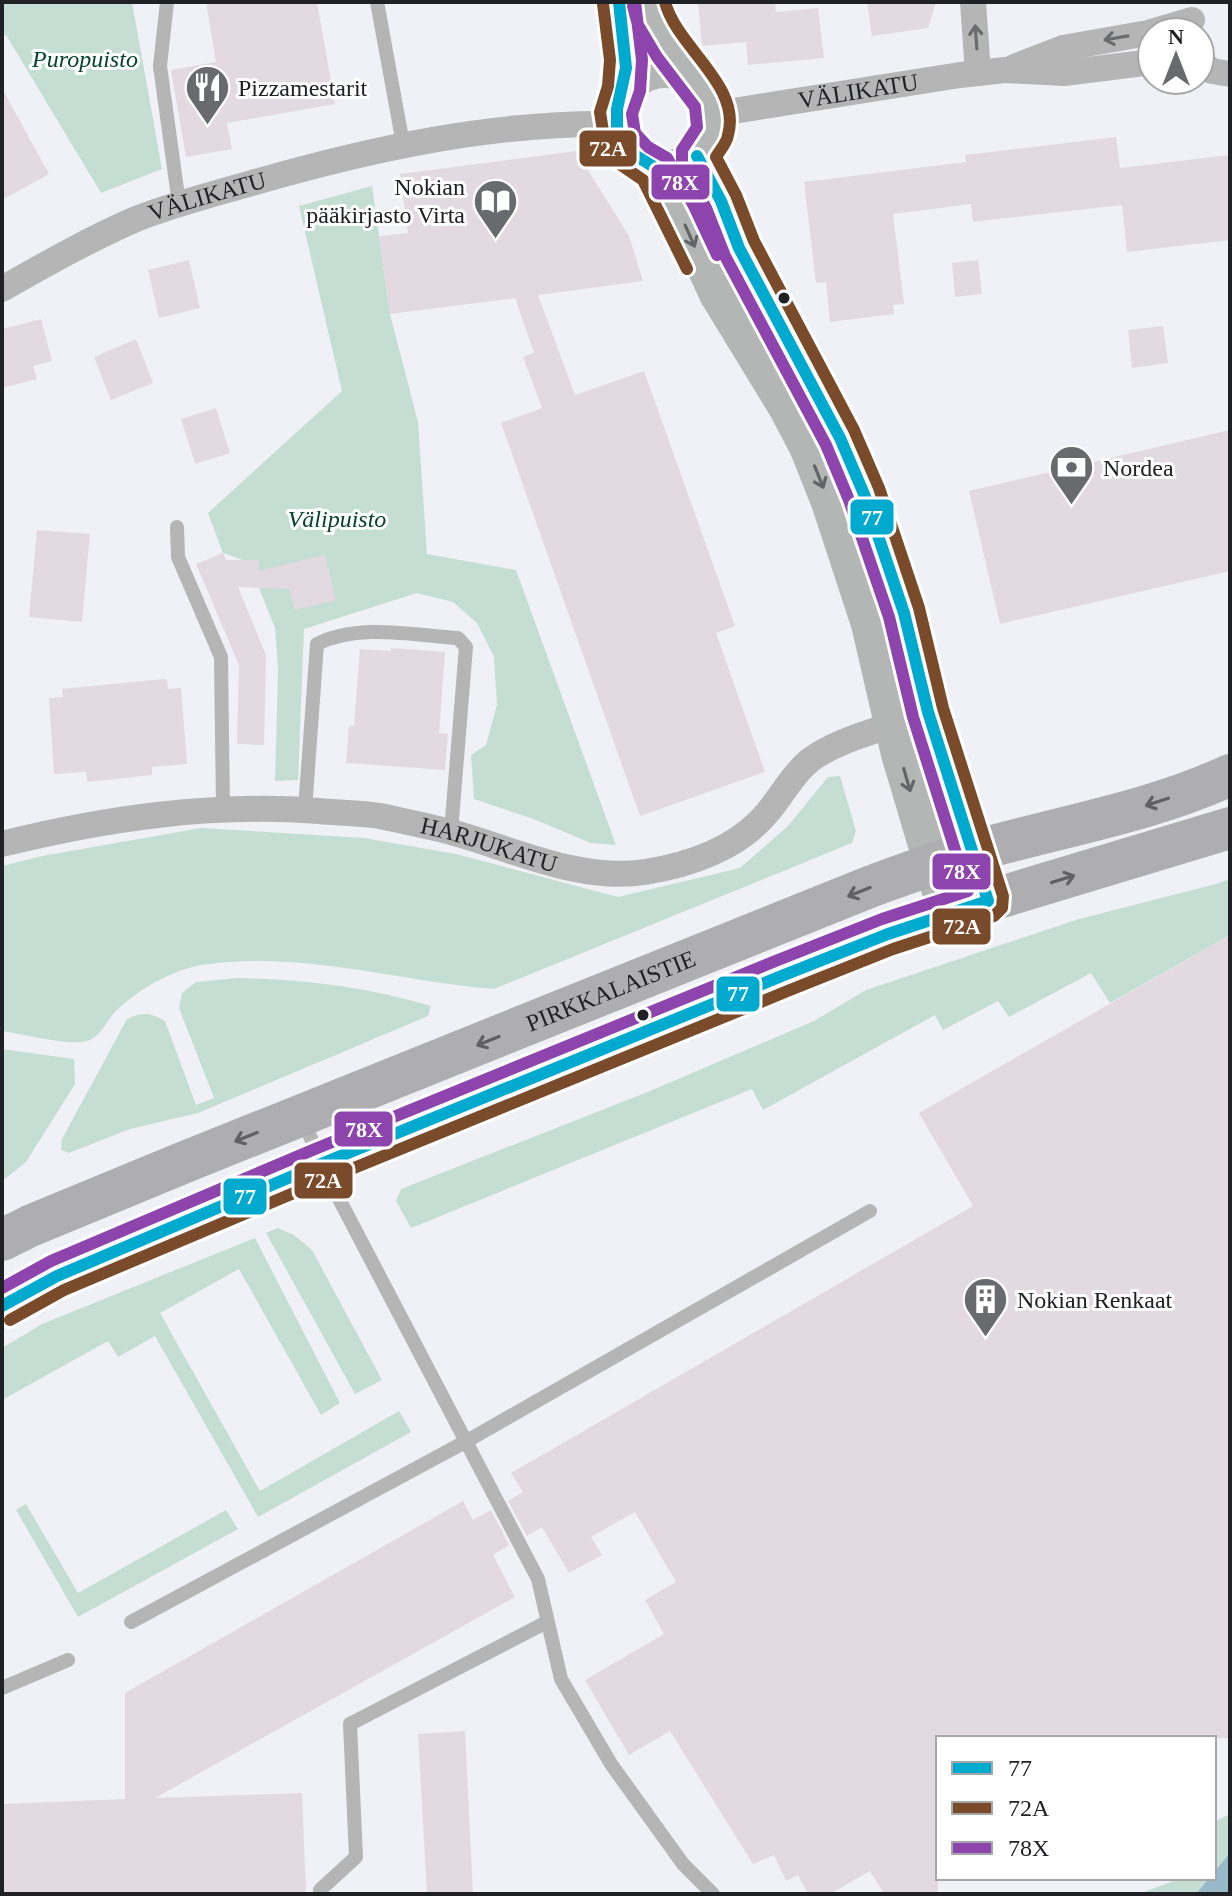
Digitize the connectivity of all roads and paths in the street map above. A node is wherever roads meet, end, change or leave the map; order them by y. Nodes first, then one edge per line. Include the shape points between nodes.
1 (167, 2) edge
2 (377, 2) edge
3 (619, 2) edge
4 (649, 2) edge
5 (973, 2) edge
6 (1136, 35) edge
7 (1136, 64) edge
8 (1005, 70) junction
9 (978, 73) junction
10 (693, 79) junction
11 (624, 89) junction
12 (714, 114) junction
13 (616, 124) junction
14 (403, 144) junction
15 (697, 156) junction
16 (654, 167) junction
17 (179, 204) junction
18 (2, 289) edge
19 (177, 527) dead end
20 (928, 712) junction
21 (894, 725) junction
22 (1230, 775) edge
23 (223, 808) junction
24 (305, 810) junction
25 (1230, 828) edge
26 (451, 832) junction
27 (2, 844) edge
28 (972, 852) junction
29 (932, 864) junction
30 (988, 901) junction
31 (947, 915) junction
32 (301, 1116) junction
33 (321, 1164) junction
34 (870, 1211) dead end
35 (2, 1240) edge
36 (2, 1306) edge
37 (465, 1442) junction
38 (131, 1622) dead end
39 (547, 1622) junction
40 (68, 1660) dead end
41 (2, 1688) edge
42 (321, 1894) edge
43 (713, 1894) edge

1 - 17 lane via 160,66
2 - 14 lane
3 - 11 main road
4 - 10 main road via 653,18
9 -> 5 street
6 -> 8 street, VÄLIKATU via 1063,48
7 - 8 street, VÄLIKATU via 1064,73
8 - 9 street, VÄLIKATU
9 - 12 street, VÄLIKATU
10 - 11 main road via 663,70 646,73
10 - 12 main road via 711,101
11 - 13 main road
12 - 15 main road via 713,131
13 - 14 street, VÄLIKATU via 520,127
13 - 16 main road via 629,152
14 - 17 street, VÄLIKATU
15 - 16 main road via 670,168
15 - 20 main road via 864,494 904,613
16 -> 21 main road via 717,294 808,449 869,624
17 - 18 street, VÄLIKATU via 116,229
19 - 23 lane via 178,557 221,657
20 - 21 street, HARJUKATU
20 - 28 main road
21 - 26 street, HARJUKATU via 810,760 745,836 717,852 645,872 586,870
21 -> 29 main road
22 -> 28 main road, PIRKKALAISTIE via 1126,812
23 - 24 street, HARJUKATU
23 - 27 street, HARJUKATU via 99,823
24 - 26 street, HARJUKATU via 377,816
24 - 26 lane via 317,644 363,632 458,638 466,647
30 -> 25 main road, PIRKKALAISTIE
28 - 29 main road, PIRKKALAISTIE
28 - 30 main road
29 - 31 main road
29 -> 32 main road, PIRKKALAISTIE
30 - 31 main road, PIRKKALAISTIE
31 - 33 main road, PIRKKALAISTIE via 771,980
32 - 33 lane
32 -> 35 main road, PIRKKALAISTIE
33 - 36 main road, PIRKKALAISTIE via 57,1276
33 - 37 lane
34 - 37 lane
37 - 38 lane
37 - 39 lane via 538,1579
39 - 42 lane via 350,1724 356,1857
39 - 43 lane via 561,1679 611,1764 683,1864
40 - 41 lane

